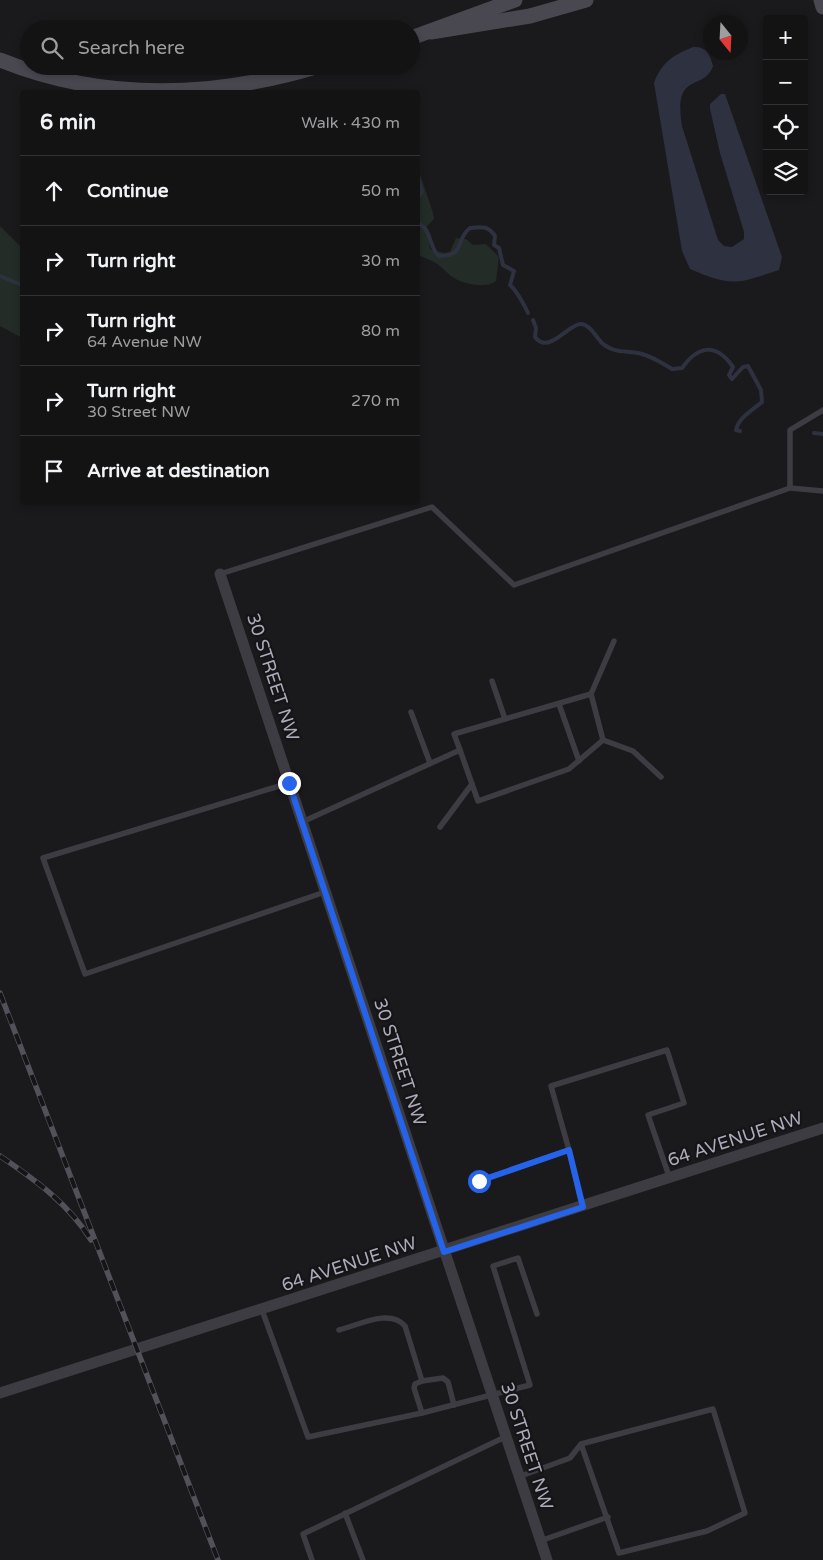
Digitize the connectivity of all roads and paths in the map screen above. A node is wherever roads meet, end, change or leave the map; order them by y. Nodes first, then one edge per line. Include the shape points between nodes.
1 (515, 0) edge
2 (586, 0) edge
3 (821, 0) edge
4 (823, 7) edge
5 (431, 32) junction
6 (420, 35) edge
7 (0, 60) edge
8 (20, 67) edge
9 (43, 75) edge
10 (286, 75) edge
11 (135, 90) edge
12 (197, 90) edge
13 (823, 410) edge
14 (790, 488) junction
15 (823, 491) edge
16 (220, 574) joint
17 (614, 641) dead end
18 (492, 682) dead end
19 (591, 694) junction
20 (559, 704) junction
21 (411, 712) dead end
22 (505, 720) junction
23 (603, 740) junction
24 (460, 750) junction
25 (579, 761) junction
26 (430, 764) junction
27 (661, 776) dead end
28 (289, 783) junction
29 (472, 784) junction
30 (302, 822) junction
31 (440, 827) dead end
32 (325, 892) junction
33 (823, 1128) edge
34 (569, 1150) junction
35 (670, 1178) junction
36 (479, 1181) dead end
37 (583, 1207) junction
38 (444, 1252) junction
39 (262, 1310) junction
40 (537, 1314) dead end
41 (340, 1330) dead end
42 (422, 1381) junction
43 (0, 1393) edge
44 (492, 1396) junction
45 (454, 1405) junction
46 (422, 1413) junction
47 (505, 1437) junction
48 (581, 1444) junction
49 (518, 1477) junction
50 (345, 1513) junction
51 (608, 1516) junction
52 (540, 1541) junction
53 (312, 1560) edge
54 (363, 1560) edge
55 (547, 1560) edge

1 - 5 street
2 - 5 street via 530,16
3 - 4 street
5 - 6 street
7 - 8 street
9 - 11 street
10 - 12 street via 252,84
13 - 14 lane via 790,430
14 - 15 lane
14 - 16 lane via 514,585 432,507
16 - 28 street, 30 STREET NW
17 - 19 lane
18 - 22 lane
19 - 20 lane
19 - 23 lane
20 - 22 lane
20 - 25 lane
21 - 26 lane
22 - 24 lane via 454,734
23 - 25 lane
23 - 27 lane via 633,751
24 - 26 lane
24 - 29 lane
25 - 29 lane via 569,769 478,801
26 - 30 lane
28 - 30 street, 30 STREET NW
28 - 32 lane via 43,858 85,974
29 - 31 lane
30 - 32 street, 30 STREET NW
32 - 38 street, 30 STREET NW
33 - 35 street, 64 AVENUE NW
34 - 35 lane via 551,1086 667,1050 684,1103 648,1116
34 - 36 lane
34 - 37 lane
35 - 37 street, 64 AVENUE NW
37 - 38 street, 64 AVENUE NW
38 - 39 street, 64 AVENUE NW
38 - 44 street, 30 STREET NW
39 - 43 street, 64 AVENUE NW
39 - 46 lane via 308,1437
40 - 44 lane via 518,1258 493,1266 530,1385
41 - 42 lane via 390,1316 399,1319
42 - 45 lane via 443,1378 448,1382
42 - 46 lane via 414,1388
44 - 45 lane
44 - 47 street, 30 STREET NW
45 - 46 lane
47 - 49 street, 30 STREET NW
47 - 50 lane
48 - 49 lane via 570,1458
48 - 51 lane
48 - 51 lane via 713,1409 745,1513 707,1531 619,1553
49 - 52 street, 30 STREET NW
50 - 53 lane via 303,1534
50 - 54 lane
51 - 52 lane
52 - 55 street, 30 STREET NW

